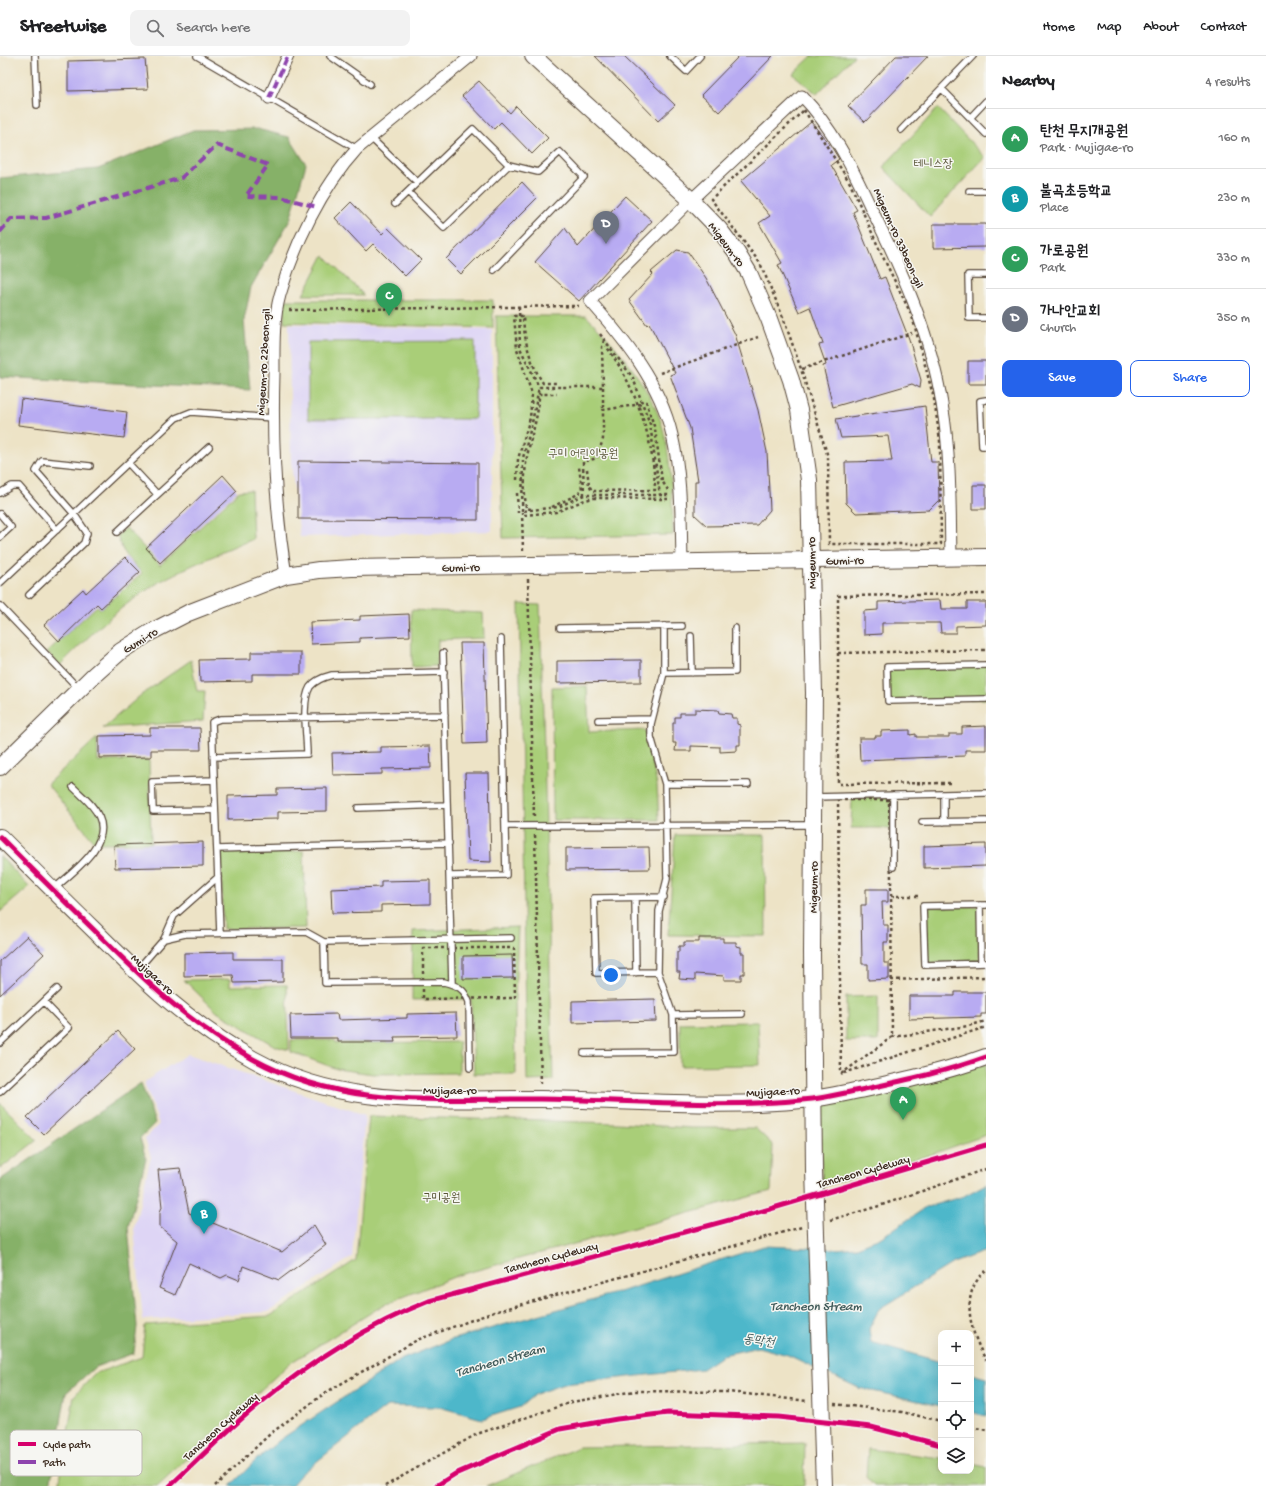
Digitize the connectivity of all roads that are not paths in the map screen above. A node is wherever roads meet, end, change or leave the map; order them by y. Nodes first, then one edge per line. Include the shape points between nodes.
1 (35, 56) edge
2 (197, 56) edge
3 (288, 56) edge
4 (330, 56) edge
5 (471, 56) edge
6 (533, 56) edge
7 (670, 56) edge
8 (700, 56) edge
9 (973, 56) edge
10 (339, 59) edge
11 (370, 84) dead end
12 (942, 89) junction
13 (268, 98) junction
14 (986, 101) edge
15 (37, 105) dead end
16 (970, 118) junction
17 (901, 130) dead end
18 (986, 134) edge
19 (371, 138) junction
20 (357, 149) junction
21 (509, 165) junction
22 (417, 182) junction
23 (968, 191) dead end
24 (986, 191) edge
25 (408, 192) junction
26 (691, 200) junction
27 (395, 204) dead end
28 (494, 270) dead end
29 (986, 275) edge
30 (986, 318) edge
31 (986, 400) edge
32 (273, 418) junction
33 (986, 446) edge
34 (209, 447) dead end
35 (128, 463) junction
36 (90, 466) dead end
37 (0, 493) edge
38 (157, 494) junction
39 (0, 514) edge
40 (74, 514) junction
41 (57, 530) junction
42 (117, 532) dead end
43 (0, 537) edge
44 (986, 557) edge
45 (951, 558) junction
46 (812, 561) junction
47 (682, 563) junction
48 (286, 576) junction
49 (0, 583) edge
50 (29, 595) dead end
51 (0, 606) edge
52 (664, 626) junction
53 (682, 626) dead end
54 (560, 628) dead end
55 (735, 628) dead end
56 (691, 636) dead end
57 (501, 639) dead end
58 (443, 653) dead end
59 (986, 665) edge
60 (444, 672) junction
61 (664, 673) junction
62 (692, 673) junction
63 (79, 690) junction
64 (986, 699) edge
65 (445, 715) junction
66 (306, 717) junction
67 (652, 719) junction
68 (598, 720) dead end
69 (213, 757) junction
70 (0, 767) edge
71 (214, 780) junction
72 (665, 784) junction
73 (748, 784) dead end
74 (73, 787) dead end
75 (986, 792) edge
76 (944, 794) junction
77 (893, 795) junction
78 (814, 797) junction
79 (447, 805) junction
80 (358, 808) dead end
81 (216, 810) junction
82 (986, 821) edge
83 (922, 822) dead end
84 (944, 822) junction
85 (666, 825) junction
86 (813, 825) junction
87 (505, 826) junction
88 (0, 837) edge
89 (449, 843) junction
90 (217, 849) junction
91 (893, 867) dead end
92 (450, 876) junction
93 (218, 877) junction
94 (53, 890) junction
95 (664, 897) junction
96 (635, 898) junction
97 (983, 905) edge
98 (220, 934) junction
99 (512, 938) dead end
100 (164, 939) junction
101 (451, 939) junction
102 (324, 942) junction
103 (984, 963) edge
104 (136, 972) junction
105 (658, 972) junction
106 (636, 973) junction
107 (452, 984) junction
108 (57, 989) dead end
109 (44, 1002) junction
110 (742, 1014) dead end
111 (673, 1015) junction
112 (0, 1043) edge
113 (584, 1053) dead end
114 (986, 1057) edge
115 (470, 1068) dead end
116 (0, 1092) edge
117 (813, 1099) junction
118 (824, 1486) edge

1 - 15 lane
2 - 13 lane
3 - 13 street
4 - 10 lane
5 - 19 street, Migeum-ro 22beon-gil
6 - 26 street, Migeum-ro
7 - 8 lane via 686,71
9 - 12 lane
10 - 11 lane
12 - 16 lane
12 - 17 lane
13 - 20 lane
14 - 16 lane
16 - 18 lane
19 - 20 street, Migeum-ro 22beon-gil
19 - 22 lane
20 - 32 street, Migeum-ro 22beon-gil via 343,164 317,207 294,254 280,296 275,332
21 - 22 lane via 473,129
21 - 25 lane via 444,228
21 - 28 lane via 538,172 560,152 584,177
22 - 25 lane
23 - 24 lane
25 - 27 lane
26 - 45 street, Migeum-ro 33beon-gil via 802,96 814,108 846,157 876,218 901,271 929,349 945,425
26 - 46 street, Migeum-ro via 719,229 749,273 769,318 791,380 806,449
26 - 47 street via 590,301 642,368 668,421 680,484
29 - 30 lane via 968,275 969,318
31 - 33 lane via 980,400 982,446
32 - 35 lane via 191,412 184,414 176,418
32 - 48 street, Migeum-ro 22beon-gil via 279,530
34 - 38 lane
35 - 38 lane
35 - 40 lane
36 - 40 lane via 42,461 36,471
37 - 41 lane via 12,486 19,486
38 - 42 lane
39 - 43 lane via 11,527
40 - 41 lane
40 - 50 lane via 85,528 87,539
41 - 49 lane
44 - 45 street, Gumi-ro
45 - 46 street, Gumi-ro
46 - 47 street, Gumi-ro
46 - 78 street, Migeum-ro
47 - 48 street, Gumi-ro via 352,568
48 - 63 street, Gumi-ro via 188,613 151,632 121,651
51 - 63 lane
52 - 53 lane
52 - 54 lane
52 - 61 lane
55 - 62 lane via 735,672
56 - 62 lane
57 - 87 lane
58 - 60 lane
59 - 64 lane via 887,667 888,701
60 - 65 lane
60 - 66 lane via 332,675 321,678 311,685 306,695
61 - 62 lane
61 - 67 lane
63 - 70 street, Gumi-ro
65 - 66 lane
65 - 79 lane
66 - 69 lane via 220,719 212,722
66 - 69 lane via 307,754
67 - 68 lane
67 - 72 lane via 651,737
69 - 71 lane
71 - 81 lane
71 - 81 lane via 152,782 153,811
72 - 73 lane
72 - 85 lane
74 - 94 lane via 100,818 101,836 95,850
75 - 76 lane
76 - 77 lane
76 - 84 lane
77 - 78 lane
77 - 91 lane
78 - 86 street, Migeum-ro
79 - 80 lane
79 - 89 lane
81 - 90 lane
82 - 84 lane
83 - 84 lane
85 - 86 lane
85 - 87 lane
85 - 95 lane via 667,878
86 - 117 street, Migeum-ro
87 - 92 lane via 506,875
88 - 94 street, Mujigae-ro
89 - 90 lane
89 - 92 lane
90 - 93 lane
92 - 101 lane
93 - 98 lane
93 - 100 lane via 174,916
94 - 104 street, Mujigae-ro
95 - 96 lane
95 - 105 lane via 658,922
96 - 106 lane
96 - 106 lane via 594,898 596,973
97 - 103 lane
97 - 103 lane via 923,906 925,965
98 - 100 lane via 185,934
98 - 102 lane via 306,932
99 - 101 lane
100 - 104 lane
101 - 102 lane
101 - 107 lane
102 - 107 lane via 325,983
104 - 117 street, Mujigae-ro via 173,1006 217,1038 254,1060 288,1075 362,1096 656,1103
105 - 106 lane
105 - 111 lane
107 - 115 lane via 465,992 468,1002
108 - 109 lane
109 - 112 lane
109 - 116 lane via 69,1028
110 - 111 lane
111 - 113 lane via 674,1052
114 - 117 street, Mujigae-ro via 932,1074
117 - 118 street, Migeum-ro, bridge

